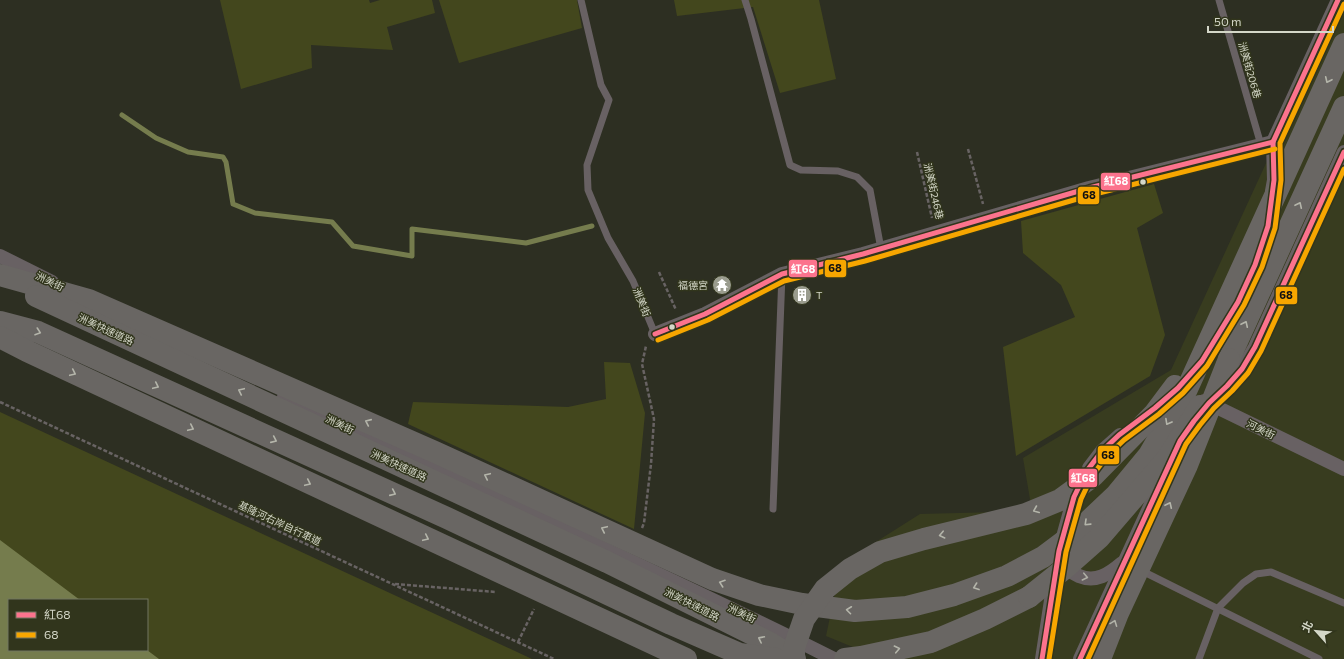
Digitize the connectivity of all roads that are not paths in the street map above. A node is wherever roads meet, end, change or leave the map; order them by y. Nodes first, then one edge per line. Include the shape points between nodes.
1 (581, 0) edge
2 (745, 0) edge
3 (1219, 0) edge
4 (1338, 0) edge
5 (1344, 44) edge
6 (1344, 107) edge
7 (1267, 143) junction
8 (1344, 152) edge
9 (881, 249) junction
10 (0, 256) edge
11 (782, 274) junction
12 (0, 276) edge
13 (0, 280) edge
14 (0, 322) edge
15 (655, 334) joint
16 (0, 337) edge
17 (1204, 349) junction
18 (1229, 359) junction
19 (1178, 388) junction
20 (1209, 403) junction
21 (1344, 469) edge
22 (773, 509) dead end
23 (1059, 551) junction
24 (1124, 562) junction
25 (1344, 603) edge
26 (1218, 608) junction
27 (686, 659) edge
28 (776, 659) edge
29 (794, 659) edge
30 (834, 659) edge
31 (845, 659) edge
32 (1042, 659) edge
33 (1080, 659) edge
34 (1100, 659) edge
35 (1199, 659) edge
36 (1319, 659) edge

1 - 15 lane, 洲美街 via 601,85 609,100 587,165 588,190 608,238 634,281
2 - 9 lane via 790,165 800,170 838,172 857,177 870,190
3 - 7 lane, 洲美街206巷
4 - 7 street
5 -> 17 highway, bridge
18 -> 6 highway
7 - 9 street via 1089,188
7 - 19 street via 1274,180 1268,226 1255,265 1238,302 1202,361
8 - 20 street via 1255,347 1242,369
9 - 11 street
10 - 30 street, 洲美街 via 378,443
11 - 15 street via 705,314
11 - 22 lane
17 -> 12 highway, bridge via 1187,389 1149,455 1116,495 1079,530 1043,557 1001,578 954,595 908,607 855,611 759,595 712,579 435,452 89,300
29 -> 13 highway, 洲美快速道路, bridge via 770,643 607,562
14 -> 28 highway, bridge via 38,332 740,654
16 -> 27 highway, bridge
17 -> 29 highway, bridge via 1154,414 1093,476 1060,500 1026,514 880,552 850,569 825,589 804,619 794,648
31 -> 18 highway, bridge via 931,642 1029,597 1100,538 1158,470
34 -> 18 highway, bridge via 1118,613 1187,465
19 - 20 street, 河美街
19 - 23 street via 1119,435 1102,451 1086,472 1074,497
20 - 21 street, 河美街
20 - 24 street via 1180,441
23 -> 24 street via 1063,564 1073,573 1086,579 1110,573
23 - 32 street
24 - 26 lane
24 - 33 street
25 - 26 lane via 1271,572 1256,574
26 - 35 lane
26 - 36 lane

